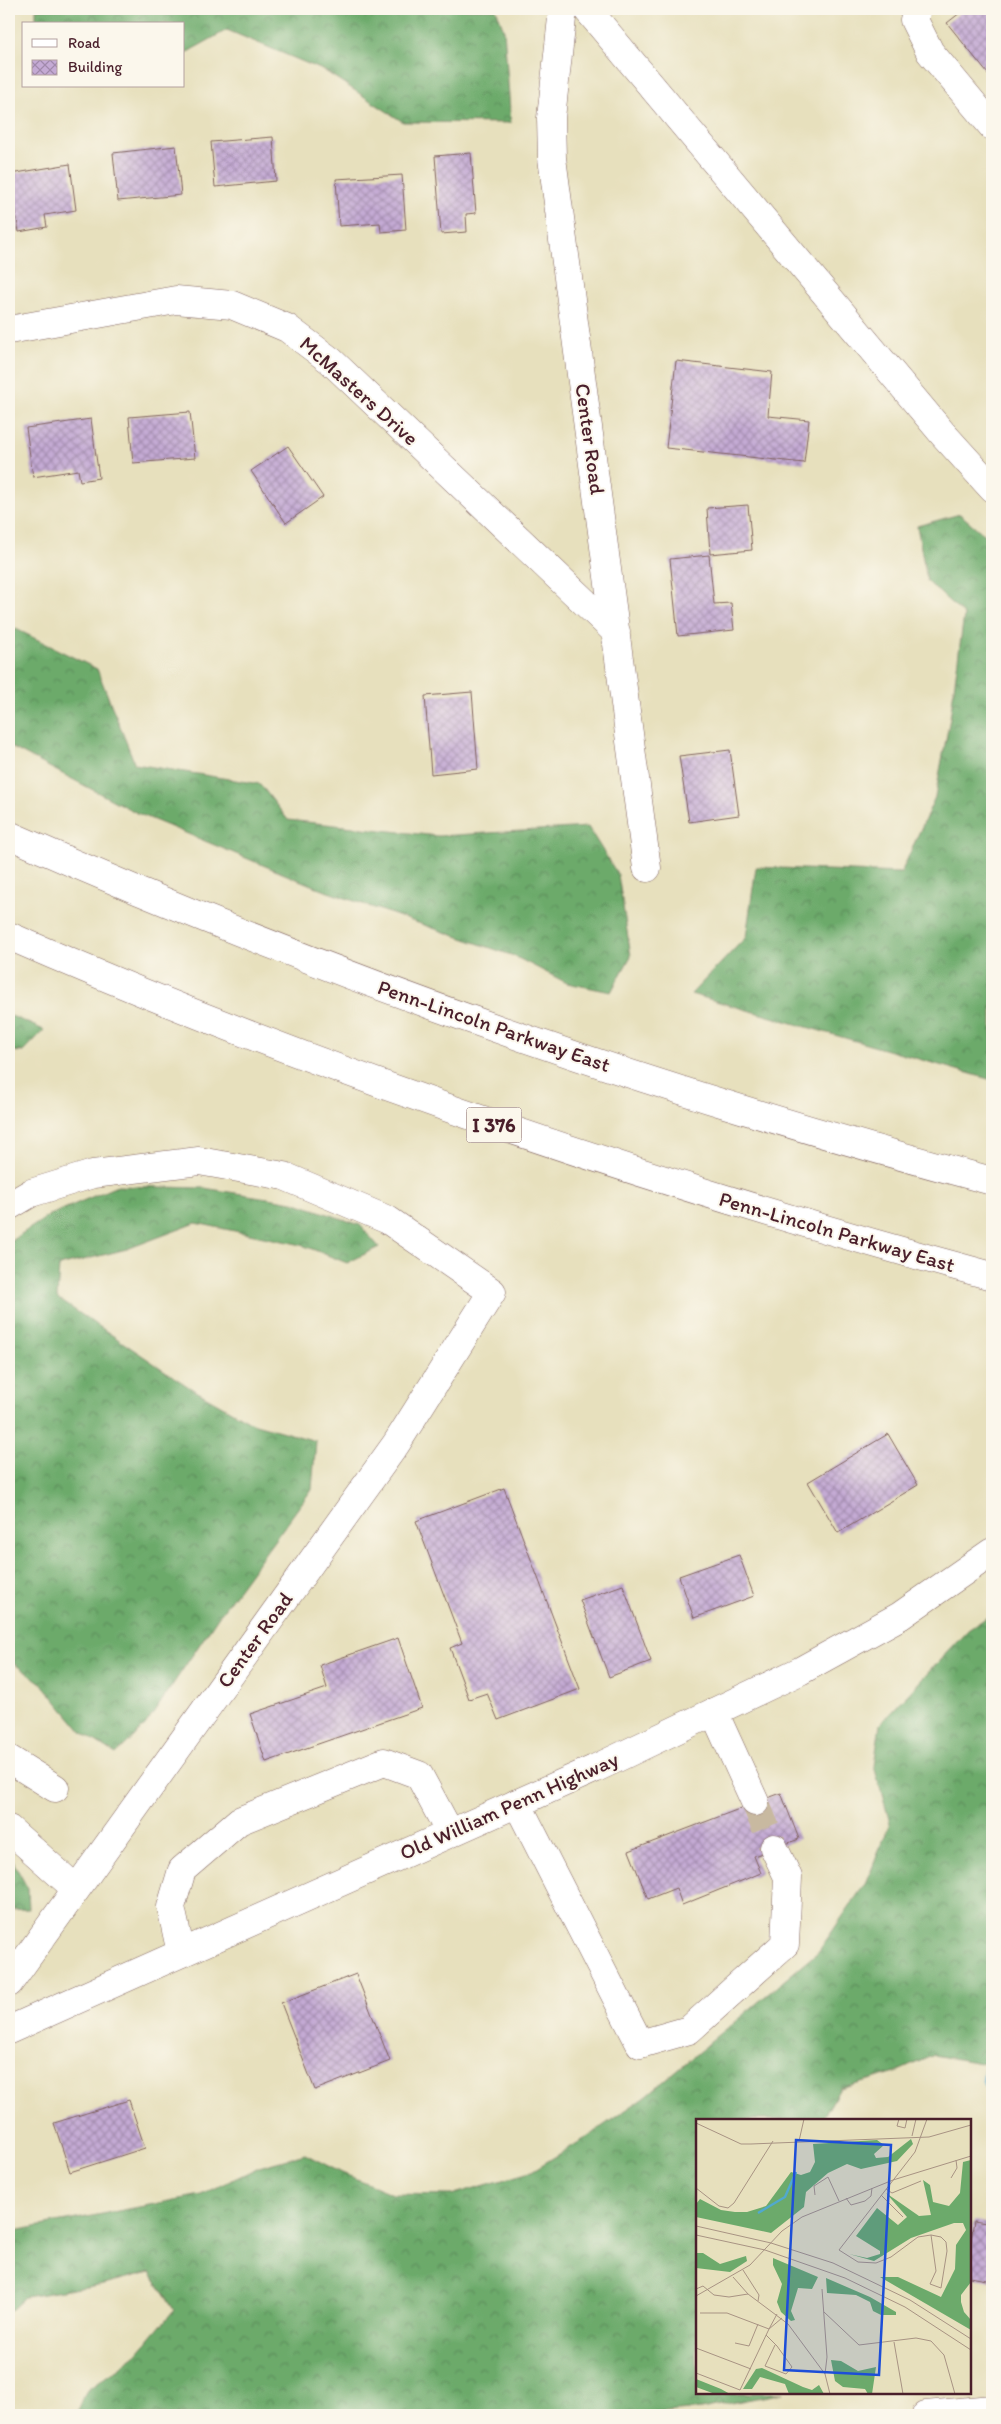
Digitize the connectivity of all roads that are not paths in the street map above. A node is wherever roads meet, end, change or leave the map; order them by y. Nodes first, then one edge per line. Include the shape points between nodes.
1 (563, 9) edge
2 (587, 9) edge
3 (917, 9) edge
4 (992, 126) edge
5 (9, 330) edge
6 (992, 488) edge
7 (616, 632) junction
8 (9, 835) edge
9 (647, 868) dead end
10 (9, 936) edge
11 (992, 1181) edge
12 (9, 1206) edge
13 (992, 1276) edge
14 (992, 1552) edge
15 (714, 1712) junction
16 (9, 1759) edge
17 (55, 1788) dead end
18 (755, 1802) tunnel mouth
19 (517, 1803) junction
20 (9, 1829) edge
21 (450, 1833) junction
22 (774, 1848) tunnel mouth
23 (76, 1889) junction
24 (18, 1951) edge
25 (180, 1953) junction
26 (9, 1983) edge
27 (9, 2030) edge
28 (980, 2412) edge
29 (926, 2415) edge

1 - 7 main road, Center Road via 551,118 552,158
2 - 6 main road via 942,434
3 - 4 main road via 914,20 930,52
5 - 7 main road, McMasters Drive via 176,300 232,305 286,328 331,361
7 - 9 main road, Center Road
8 - 11 main road, Penn-Lincoln Parkway East via 248,936 410,998 746,1111
10 - 13 main road, Penn-Lincoln Parkway East / I 376 via 214,1021 378,1084 542,1141 719,1199
12 - 23 main road, Center Road via 30,1193 93,1174 199,1161 265,1172 284,1176 388,1220 492,1292 396,1444
14 - 15 main road, Old William Penn Highway via 900,1616
15 - 18 main road
15 - 19 main road, Old William Penn Highway
16 - 17 main road
19 - 21 main road, Old William Penn Highway
19 - 22 main road via 640,2044 689,2030 785,1944 788,1877
20 - 23 main road
21 - 25 main road, Old William Penn Highway
21 - 25 main road via 420,1776 384,1762 240,1821 182,1870 171,1908
23 - 24 main road, Center Road
24 - 26 main road, Center Road
25 - 27 main road, Old William Penn Highway
28 - 29 main road

